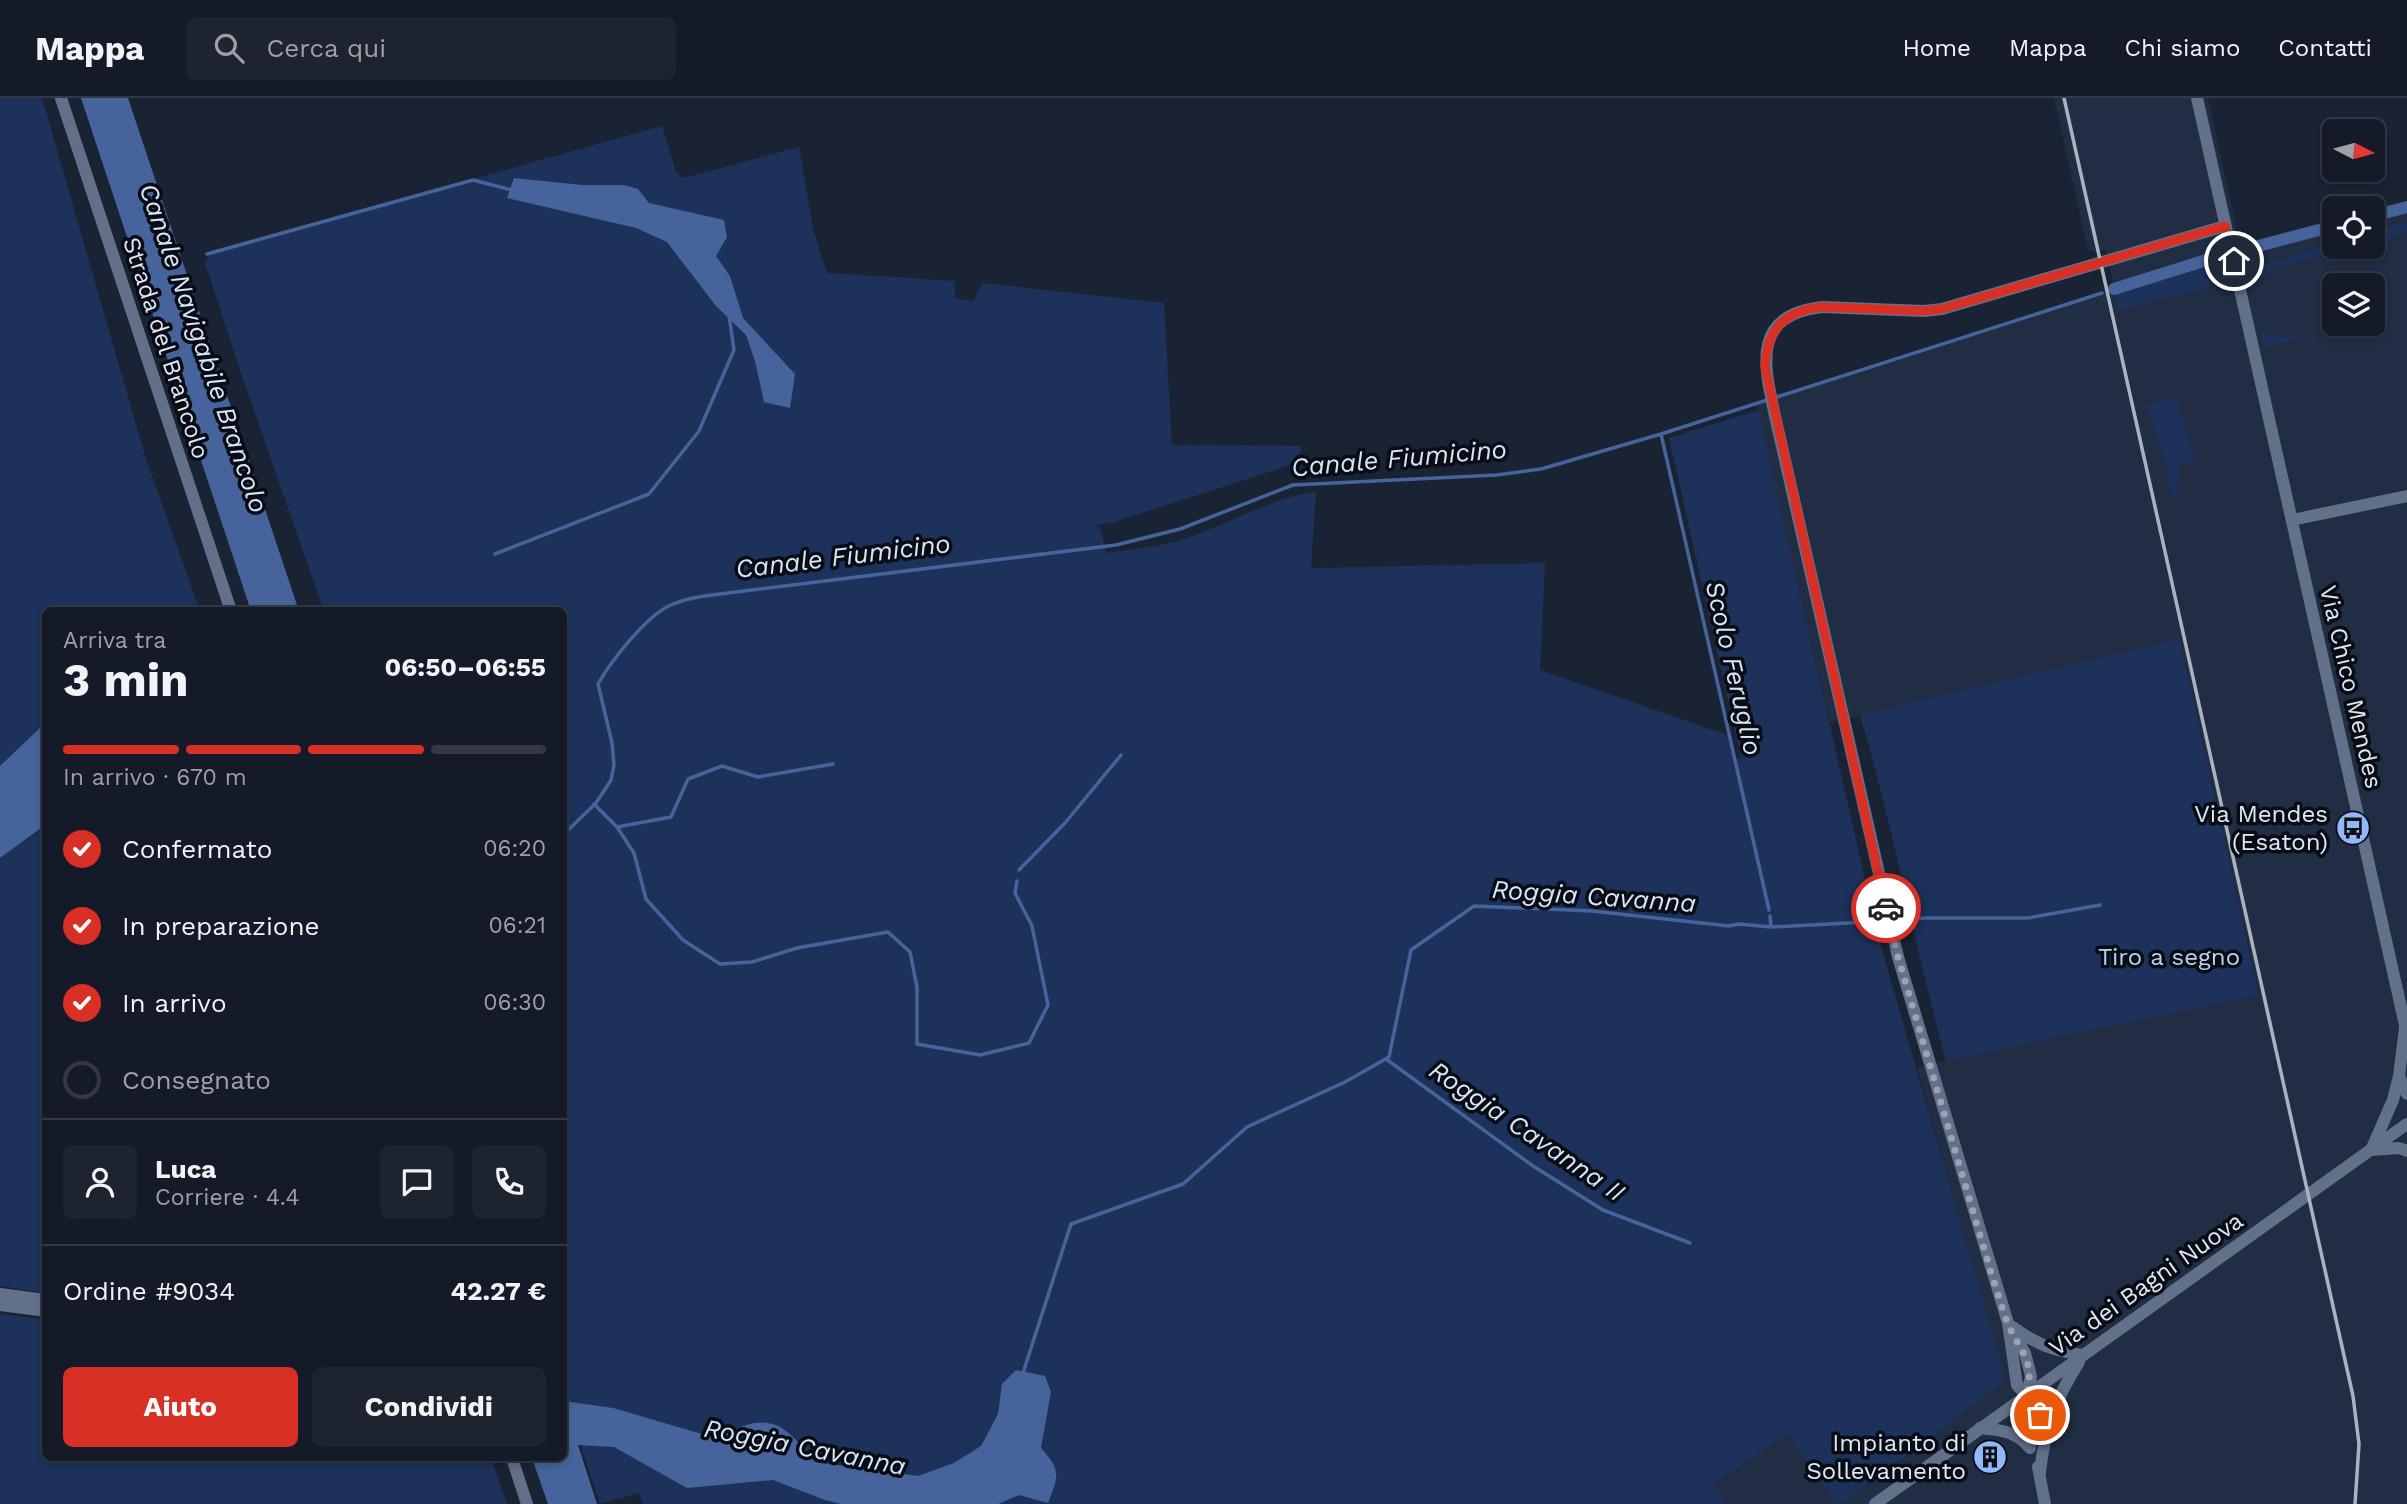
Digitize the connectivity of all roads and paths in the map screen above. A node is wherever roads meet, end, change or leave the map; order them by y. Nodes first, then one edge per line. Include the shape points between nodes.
1 (61, 98) edge
2 (2197, 98) edge
3 (2225, 226) junction
4 (2407, 496) edge
5 (2292, 520) junction
6 (230, 607) edge
7 (2406, 1031) edge
8 (2399, 1076) junction
9 (2407, 1094) edge
10 (2407, 1124) edge
11 (2371, 1150) junction
12 (2407, 1151) edge
13 (0, 1294) edge
14 (42, 1299) edge
15 (0, 1305) edge
16 (42, 1310) edge
17 (2008, 1323) junction
18 (2083, 1355) junction
19 (2027, 1395) junction
20 (2047, 1427) junction
21 (1980, 1428) junction
22 (2030, 1448) junction
23 (513, 1461) edge
24 (2040, 1472) junction
25 (527, 1504) edge
26 (1875, 1504) edge
27 (2045, 1504) edge

1 - 6 street, Strada del Brancolo
2 - 3 street, Via Chico Mendes
3 - 5 street, Via Chico Mendes
3 - 17 street via 1942,309 1805,309 1791,314 1772,334 1766,352 1775,416 1898,957
4 - 5 street
5 - 7 street, Via Chico Mendes
7 - 8 street, Via Chico Mendes
8 - 9 street
8 - 11 street, Via Chico Mendes
10 - 11 street, Via dei Bagni Nuova
11 - 12 street
11 - 18 street, Via dei Bagni Nuova
13 - 14 street
15 - 16 street
17 - 18 street via 2033,1342
17 - 19 street via 2025,1353 2031,1376
18 - 19 street, Via dei Bagni Nuova
18 - 20 street
19 - 20 street
19 - 21 street, Via dei Bagni Nuova
19 - 22 street via 2024,1412
20 - 24 street
21 - 22 street via 2021,1436
21 - 26 street, Via dei Bagni Nuova
22 - 24 street
23 - 25 street
24 - 27 street

